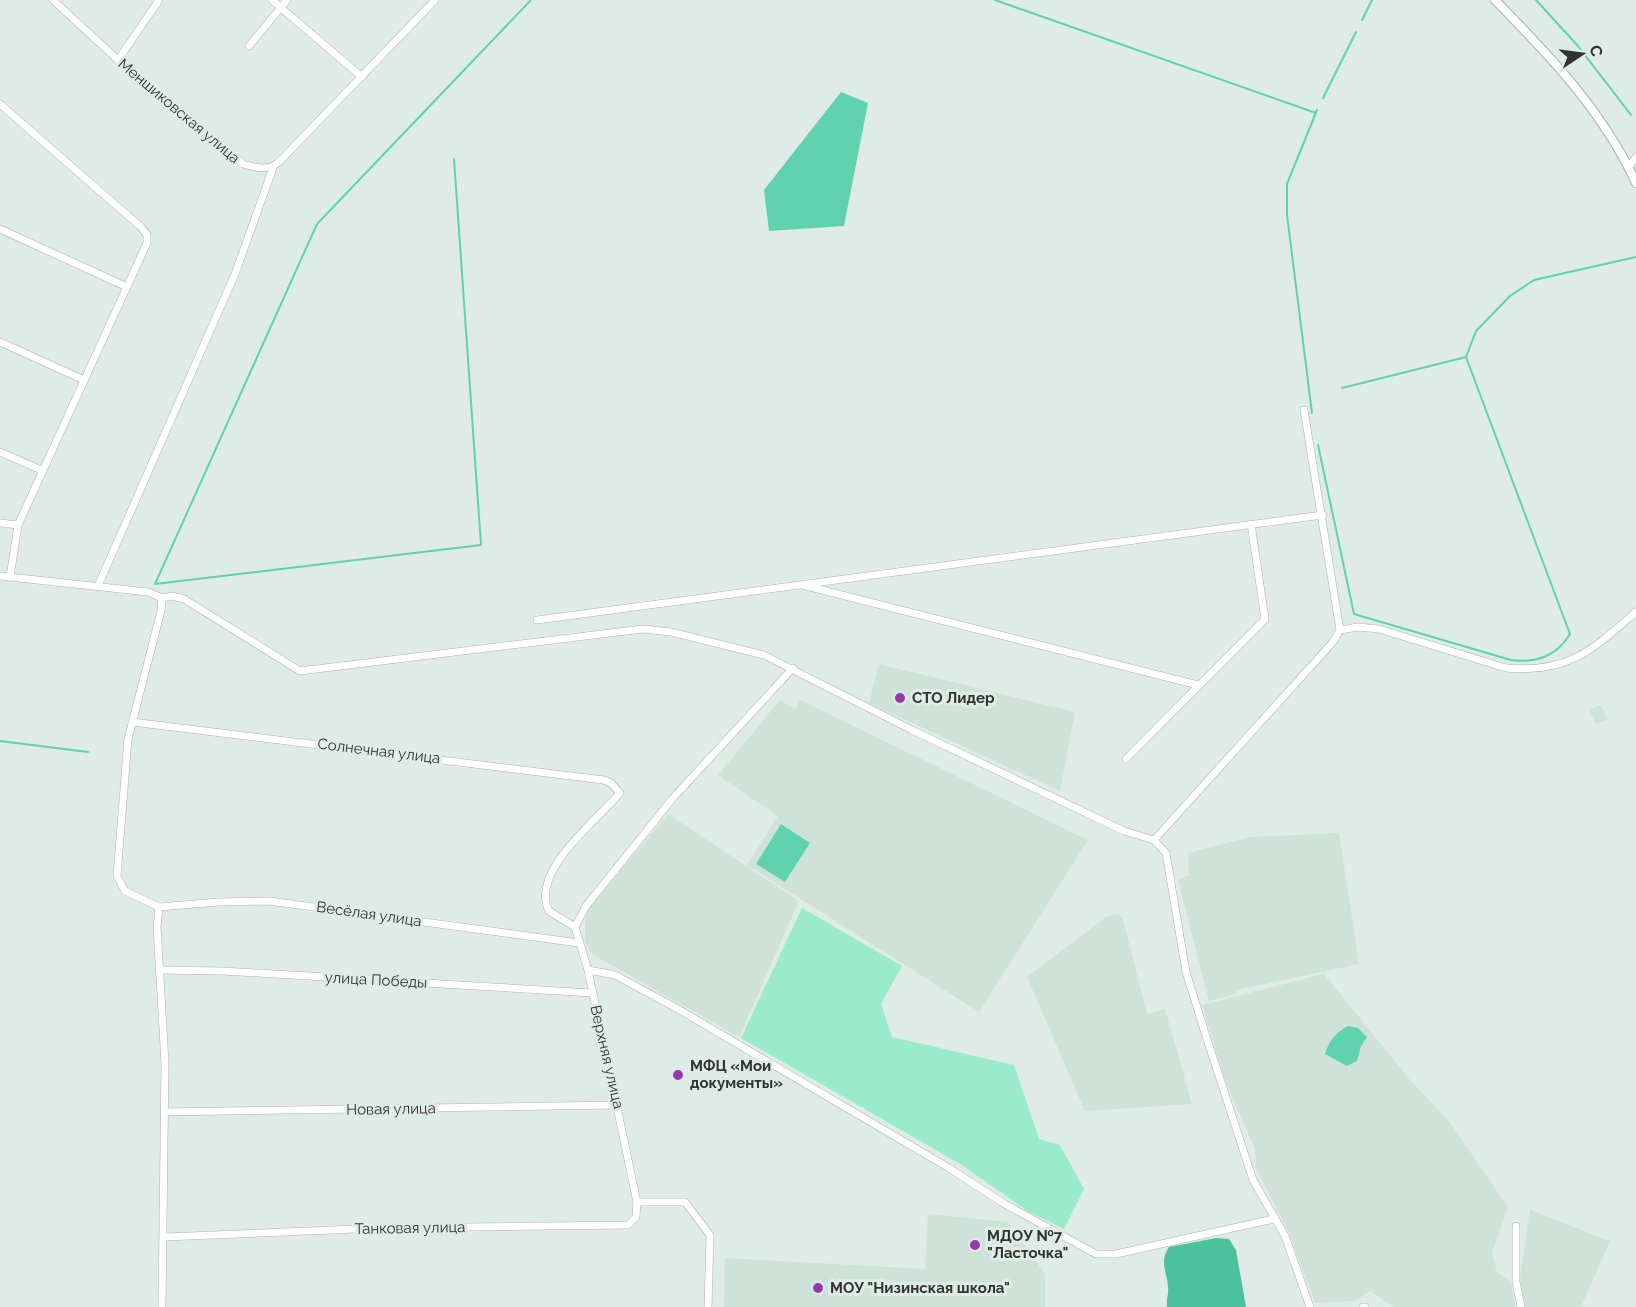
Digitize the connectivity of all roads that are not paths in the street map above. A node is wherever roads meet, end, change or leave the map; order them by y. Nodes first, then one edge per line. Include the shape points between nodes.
1 (54, 0) edge
2 (159, 0) edge
3 (272, 0) edge
4 (287, 0) edge
5 (435, 0) edge
6 (1495, 0) edge
7 (281, 8) junction
8 (249, 46) dead end
9 (118, 60) junction
10 (362, 77) junction
11 (0, 104) edge
12 (1636, 157) edge
13 (1629, 167) junction
14 (273, 168) junction
15 (1636, 183) edge
16 (0, 229) edge
17 (127, 287) junction
18 (0, 342) edge
19 (84, 380) junction
20 (1304, 410) dead end
21 (0, 452) edge
22 (41, 470) junction
23 (1323, 515) junction
24 (0, 523) edge
25 (1251, 524) junction
26 (18, 525) junction
27 (0, 576) edge
28 (10, 577) junction
29 (798, 584) junction
30 (98, 586) junction
31 (162, 598) junction
32 (1636, 612) edge
33 (537, 620) dead end
34 (1340, 630) junction
35 (793, 668) junction
36 (1198, 685) junction
37 (132, 722) junction
38 (1126, 759) dead end
39 (1154, 840) junction
40 (159, 907) junction
41 (575, 927) junction
42 (579, 943) junction
43 (160, 970) junction
44 (588, 970) junction
45 (592, 993) junction
46 (618, 1106) junction
47 (164, 1112) junction
48 (638, 1202) junction
49 (1274, 1219) junction
50 (1516, 1226) dead end
51 (165, 1237) junction
52 (162, 1307) edge
53 (708, 1307) edge
54 (1310, 1307) edge
55 (1521, 1307) edge

1 - 9 street, Меншиковская улица
2 - 9 street
3 - 7 street
4 - 7 street
5 - 10 street
6 - 13 street via 1565,71 1608,130
7 - 8 street
7 - 10 street
9 - 14 street, Меншиковская улица via 243,164
10 - 14 street
11 - 17 street via 141,226 147,243
12 - 13 street
13 - 15 street
14 - 30 street via 235,274
16 - 17 street
17 - 19 street
18 - 19 street
19 - 22 street
20 - 23 street
21 - 22 street
22 - 26 street
23 - 25 street
23 - 34 street
24 - 26 street
25 - 29 street
25 - 36 street via 1265,619
26 - 28 street
27 - 28 street
28 - 30 street
29 - 33 street
29 - 36 street
30 - 31 street via 148,592
31 - 35 street via 184,599 300,671 643,629 764,655
31 - 37 street
32 - 34 street via 1592,649 1561,665 1527,670 1506,668 1378,628
34 - 39 street
35 - 39 street via 912,730 1124,831
35 - 41 street via 673,798 586,906
36 - 38 street
37 - 40 street via 117,876 124,891
37 - 41 street, Солнечная улица via 611,783 620,793 563,852 548,881 545,899 549,911
39 - 49 street via 1166,853 1186,972 1205,1033 1254,1180
40 - 42 street, Весёлая улица via 269,901
40 - 43 street
41 - 42 street, Верхняя улица
42 - 44 street, Верхняя улица
43 - 45 street, улица Победы
43 - 47 street
44 - 45 street, Верхняя улица
44 - 49 street via 615,975 678,1009 1003,1203 1096,1254 1116,1254
45 - 46 street, Верхняя улица
46 - 47 street, Новая улица
46 - 48 street, Верхняя улица
47 - 51 street
48 - 51 street, Танковая улица via 636,1217 628,1225 380,1228
48 - 53 street via 685,1202 710,1235
49 - 54 street via 1285,1236
50 - 55 street via 1516,1282
51 - 52 street

